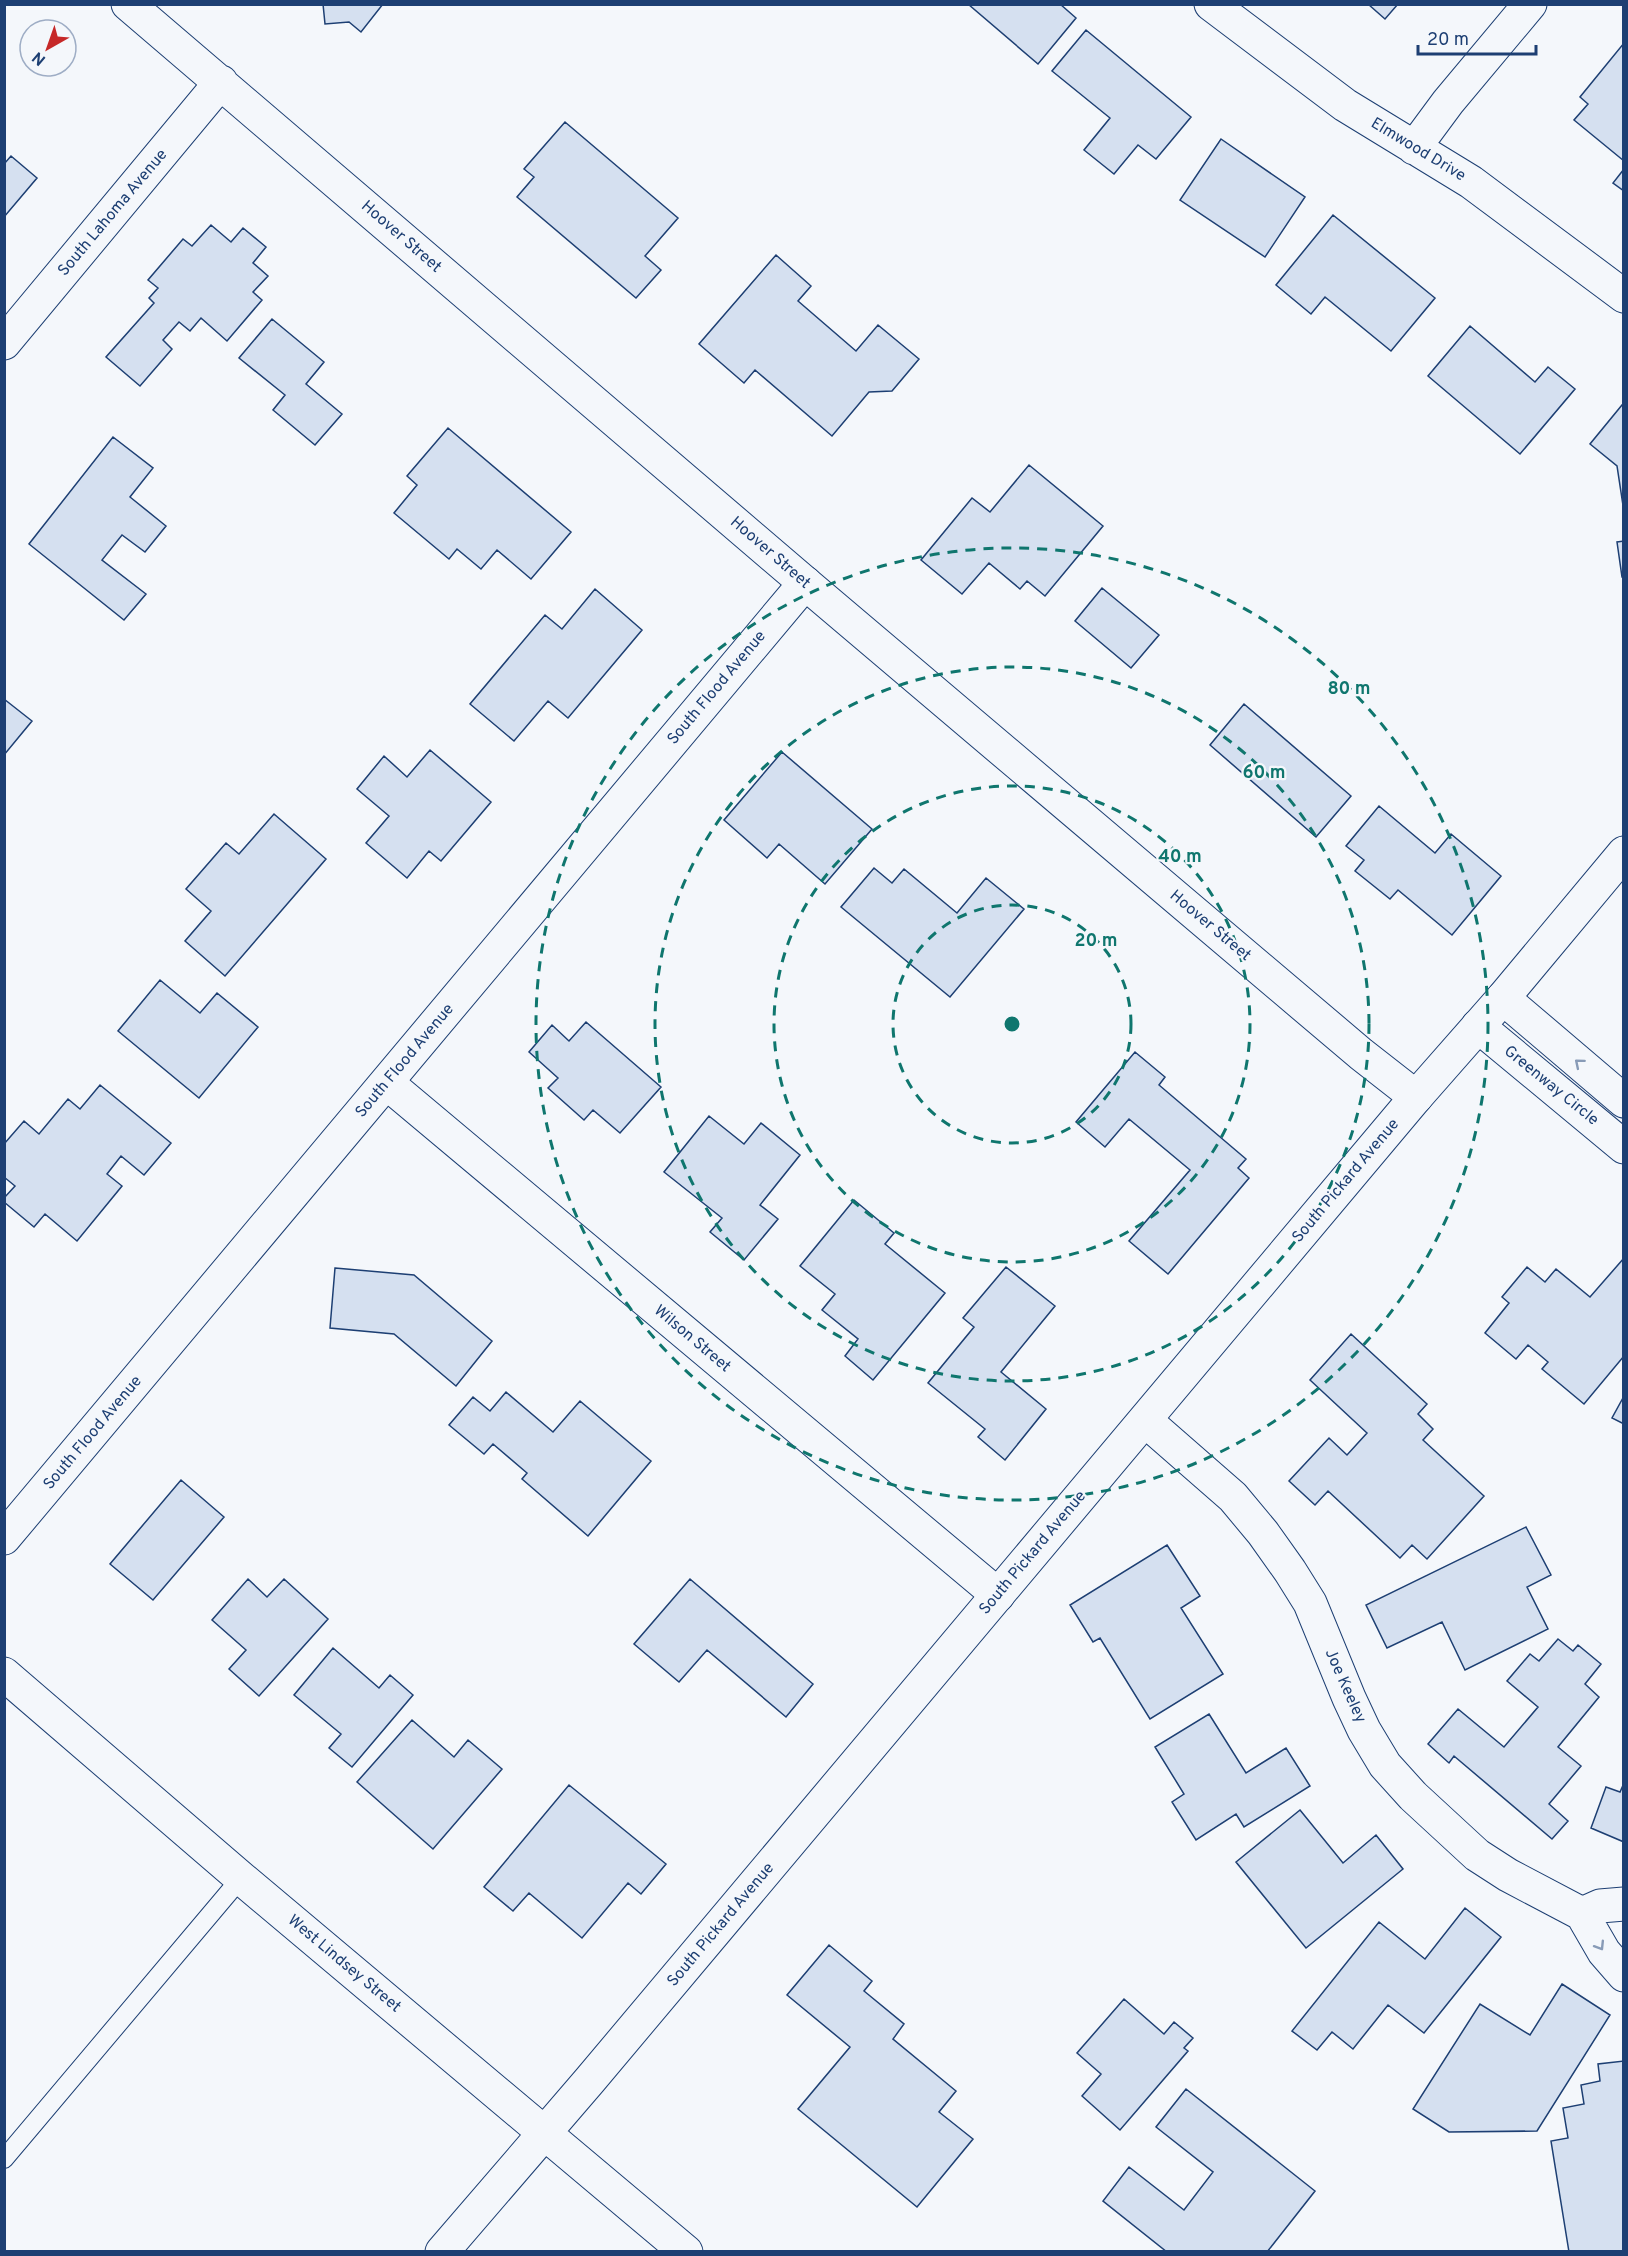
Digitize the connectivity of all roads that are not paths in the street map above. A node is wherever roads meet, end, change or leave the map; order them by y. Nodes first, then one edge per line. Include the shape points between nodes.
1 (128, 4) edge
2 (1211, 4) edge
3 (1530, 4) edge
4 (221, 82) junction
5 (1414, 148) junction
6 (1623, 296) edge
7 (4, 344) edge
8 (805, 583) junction
9 (1623, 853) edge
10 (1503, 998) junction
11 (1478, 1026) junction
12 (387, 1083) junction
13 (1416, 1097) junction
14 (1623, 1101) edge
15 (1623, 1147) edge
16 (1146, 1421) junction
17 (4, 1539) edge
18 (998, 1595) junction
19 (4, 1674) edge
20 (241, 1878) junction
21 (1623, 1904) edge
22 (1582, 1914) junction
23 (1623, 1975) edge
24 (544, 2132) junction
25 (4, 2159) edge
26 (442, 2252) edge
27 (686, 2252) edge

1 - 4 street, Hoover Street
2 - 5 street, Elmwood Drive via 1346,105
3 - 5 street
4 - 7 street, South Lahoma Avenue
4 - 8 street, Hoover Street
5 - 6 street, Elmwood Drive via 1471,182
8 - 12 street, South Flood Avenue
8 - 13 street, Hoover Street
9 - 10 street, South Pickard Avenue
10 - 11 street, South Pickard Avenue
14 -> 10 street, Greenway Circle
11 - 13 street, South Pickard Avenue
11 - 15 street, Greenway Circle
12 - 17 street, South Flood Avenue
12 - 18 street, Wilson Street
13 - 16 street, South Pickard Avenue
16 - 18 street, South Pickard Avenue
16 - 22 street, Joe Keeley via 1233,1497 1290,1571 1310,1604 1364,1730 1385,1765 1477,1854
18 - 24 street, South Pickard Avenue
19 - 20 street, West Lindsey Street
20 - 24 street, West Lindsey Street
20 - 25 lane
21 - 22 street via 1600,1906
22 -> 23 street via 1604,1953
24 - 26 street, South Pickard Avenue
24 - 27 street, West Lindsey Street

